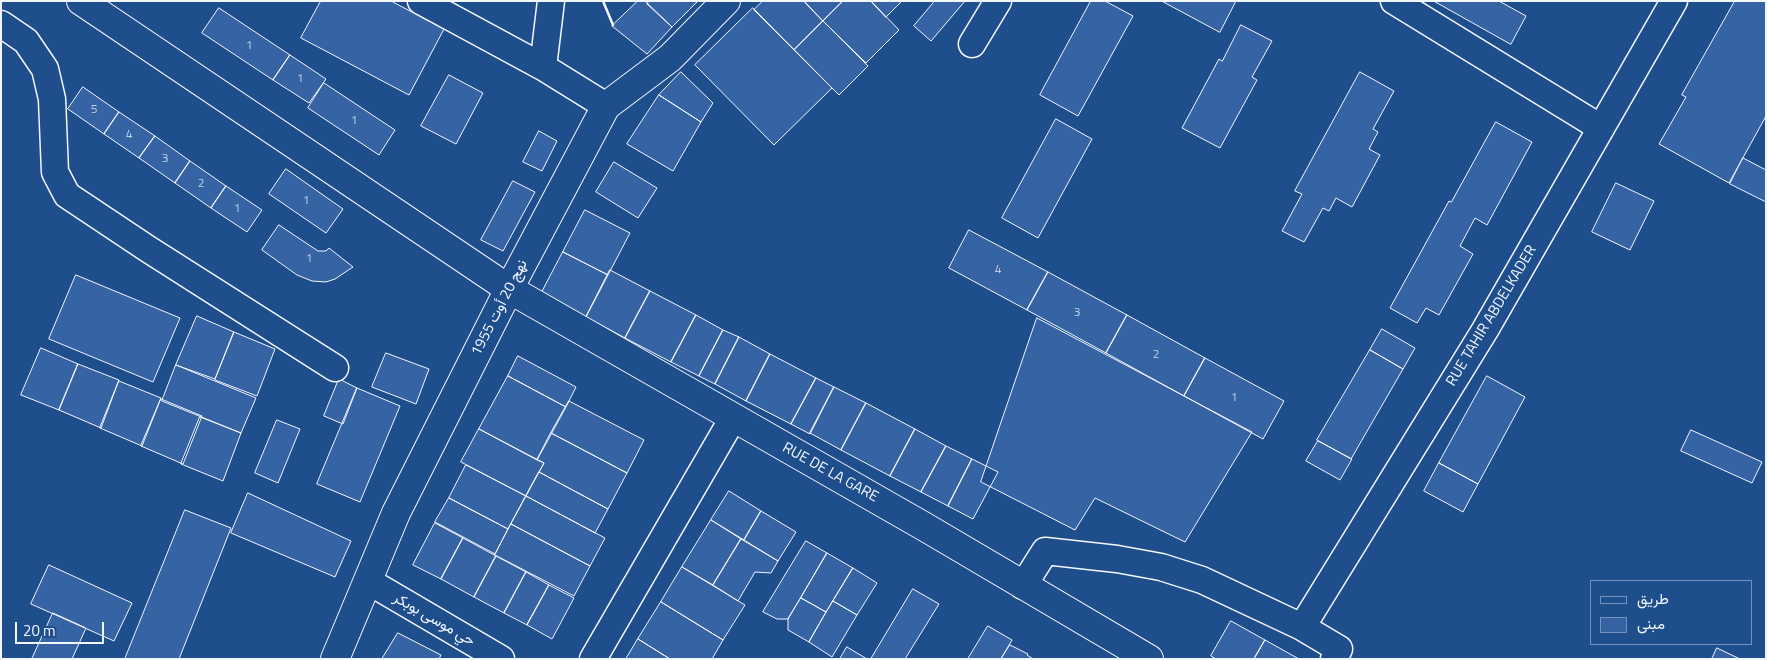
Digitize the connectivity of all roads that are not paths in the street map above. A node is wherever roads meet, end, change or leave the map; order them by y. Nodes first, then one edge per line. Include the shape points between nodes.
1 (82, 1) edge
2 (421, 1) edge
3 (551, 1) edge
4 (726, 1) edge
5 (998, 1) edge
6 (1394, 1) edge
7 (1674, 1) edge
8 (1, 24) edge
9 (972, 44) dead end
10 (543, 67) junction
11 (606, 106) junction
12 (1601, 128) junction
13 (509, 289) junction
14 (335, 368) dead end
15 (733, 418) junction
16 (368, 581) junction
17 (1023, 586) junction
18 (1302, 627) junction
19 (335, 659) edge
20 (501, 659) edge
21 (593, 659) edge
22 (1149, 659) edge
23 (1334, 659) edge

1 - 13 street, RUE DE LA GARE
2 - 10 street
3 - 10 street
4 - 11 street, نهج 20 أوت 1955 via 670,58
5 - 9 street
6 - 12 street
7 - 12 street, RUE TAHIR ABDELKADER
8 - 14 street via 26,41 45,69 52,99 55,172 67,195
10 - 11 street
11 - 13 street, نهج 20 أوت 1955
12 - 18 street, RUE TAHIR ABDELKADER via 1485,330
13 - 15 street, RUE DE LA GARE
13 - 16 street, نهج 20 أوت 1955 via 396,513
15 - 17 street, RUE DE LA GARE
15 - 21 street
16 - 19 street, نهج 20 أوت 1955
16 - 20 street, حي موسى بوبكر
17 - 18 street via 1045,551 1117,559 1202,580
17 - 22 street, RUE DE LA GARE
18 - 23 street via 1339,649

